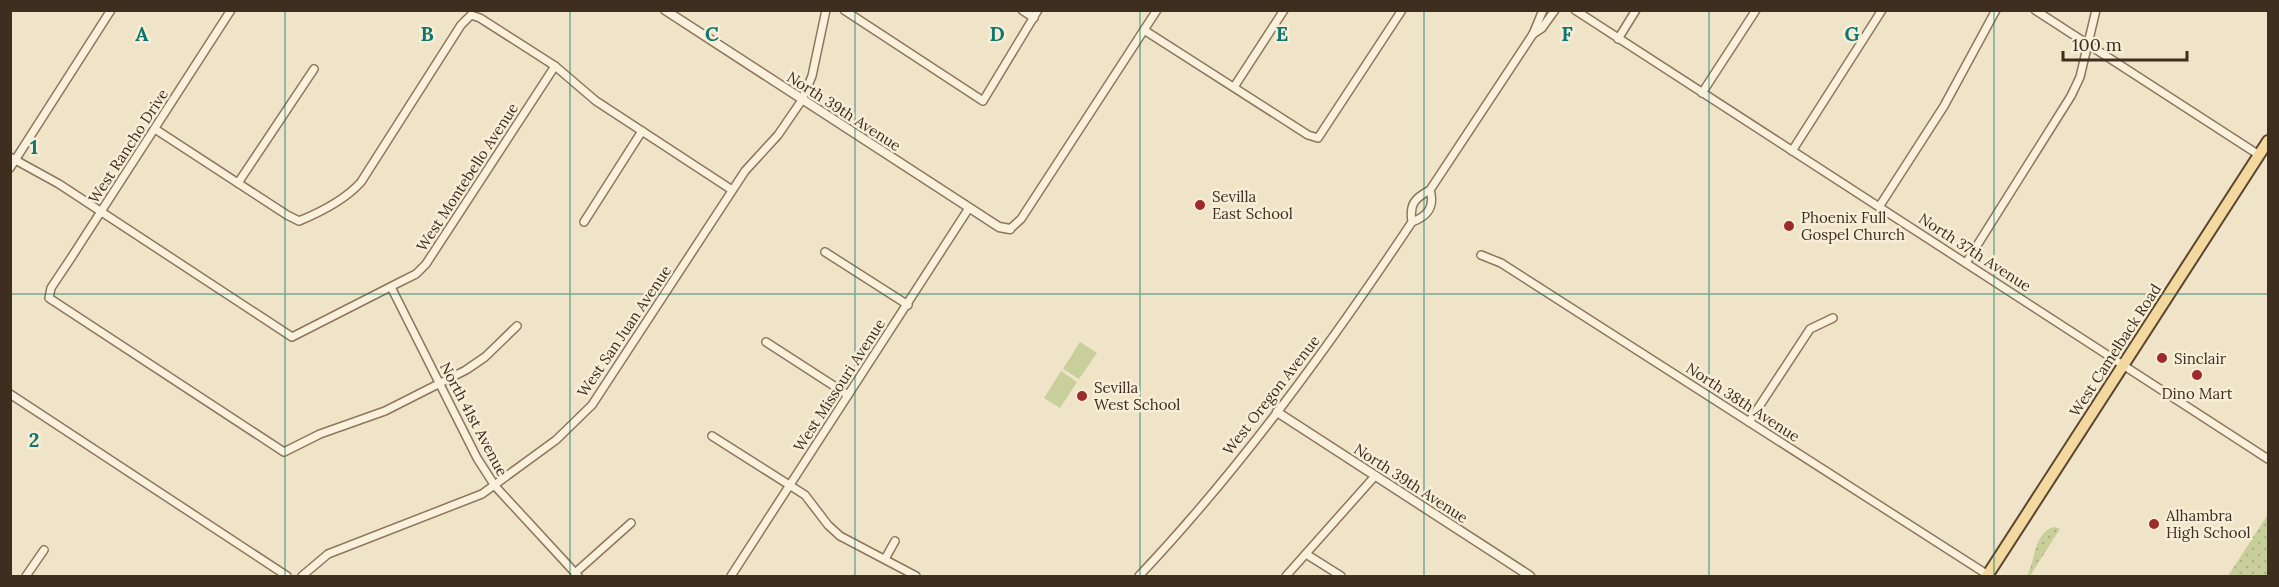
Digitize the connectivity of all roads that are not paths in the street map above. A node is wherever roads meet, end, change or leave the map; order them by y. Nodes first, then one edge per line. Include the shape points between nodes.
1 (111, 10) edge
2 (231, 10) edge
3 (665, 10) edge
4 (826, 10) edge
5 (844, 10) edge
6 (1022, 10) edge
7 (1038, 10) edge
8 (1157, 10) edge
9 (1284, 10) edge
10 (1402, 10) edge
11 (1543, 10) edge
12 (1555, 10) edge
13 (1575, 10) edge
14 (1636, 10) edge
15 (1756, 10) edge
16 (1882, 10) edge
17 (1996, 10) edge
18 (2035, 10) edge
19 (2096, 10) edge
20 (1034, 18) junction
21 (1144, 30) junction
22 (1533, 34) junction
23 (1618, 39) junction
24 (2089, 45) junction
25 (555, 66) junction
26 (314, 69) dead end
27 (1234, 87) junction
28 (1702, 93) junction
29 (802, 100) junction
30 (155, 129) junction
31 (642, 131) junction
32 (2268, 141) edge
33 (1792, 151) junction
34 (2259, 155) junction
35 (13, 158) edge
36 (10, 168) edge
37 (238, 183) junction
38 (732, 190) junction
39 (1430, 190) junction
40 (1880, 207) junction
41 (969, 208) junction
42 (100, 212) junction
43 (584, 222) dead end
44 (1412, 222) junction
45 (1010, 229) joint
46 (825, 252) dead end
47 (1481, 255) dead end
48 (1966, 263) junction
49 (391, 287) junction
50 (908, 305) junction
51 (1833, 318) dead end
52 (517, 326) dead end
53 (766, 342) dead end
54 (2124, 364) junction
55 (440, 383) junction
56 (10, 394) edge
57 (848, 395) junction
58 (1276, 412) junction
59 (1749, 422) junction
60 (712, 436) dead end
61 (2268, 459) edge
62 (1375, 476) junction
63 (495, 486) junction
64 (789, 486) junction
65 (631, 523) dead end
66 (895, 542) dead end
67 (44, 550) dead end
68 (1306, 554) junction
69 (885, 560) junction
70 (577, 575) edge
71 (1988, 575) edge
72 (27, 576) edge
73 (287, 576) edge
74 (302, 576) edge
75 (731, 576) edge
76 (916, 576) edge
77 (1139, 576) edge
78 (1286, 576) edge
79 (1341, 576) edge
80 (1530, 576) edge

1 - 35 street
2 - 30 street, West Rancho Drive
3 - 29 street, North 39th Avenue
4 - 29 street, West San Juan Avenue via 812,76
5 - 20 street via 983,100
6 - 20 street
7 - 20 street
8 - 21 street
9 - 27 street
10 - 27 street via 1318,138
11 - 22 street, West Oregon Avenue
12 - 22 street, West Oregon Avenue
13 - 23 street, North 37th Avenue
14 - 23 street
15 - 28 street
16 - 33 street
17 - 40 street via 1950,96
18 - 24 street
19 - 24 street
21 - 27 street
21 - 45 street via 1021,219
22 - 39 street, West Oregon Avenue
23 - 28 street, North 37th Avenue
24 - 34 street
24 - 48 street via 2067,104
25 - 31 street via 596,101
25 - 37 street via 471,15 361,182 342,200 298,220
25 - 49 street, West Montebello Avenue via 434,253 416,274
26 - 37 street
28 - 33 street, North 37th Avenue
29 - 38 street, West San Juan Avenue
29 - 41 street, North 39th Avenue
30 - 37 street
30 - 42 street, West Rancho Drive
31 - 38 street
31 - 43 street
32 - 34 main road, West Camelback Road
33 - 40 street, North 37th Avenue
34 - 54 main road, West Camelback Road
35 - 36 street
35 - 42 street
38 - 63 street, West San Juan Avenue via 592,405 556,440
39 - 44 street, West Oregon Avenue via 1412,206
39 - 44 street, West Oregon Avenue via 1429,212
40 - 48 street, North 37th Avenue
41 - 45 street, North 39th Avenue via 999,227
41 - 50 street, West Missouri Avenue
42 - 49 street, West Montebello Avenue via 292,337
42 - 55 street, West Rancho Drive via 51,288 49,298 284,452 320,434 385,411
44 - 58 street, West Oregon Avenue
46 - 50 street
47 - 59 street, North 38th Avenue via 1501,263
48 - 54 street, North 37th Avenue
49 - 55 street, North 41st Avenue
50 - 57 street, West Missouri Avenue
51 - 59 street via 1810,329
52 - 55 street via 484,357
53 - 57 street
54 - 61 street, North 37th Avenue
54 - 71 main road, West Camelback Road
55 - 63 street, North 41st Avenue
56 - 73 street
57 - 64 street, West Missouri Avenue
58 - 62 street, North 39th Avenue
58 - 77 street, West Oregon Avenue
59 - 71 street, North 38th Avenue
60 - 64 street
62 - 68 street
62 - 80 street, North 39th Avenue
63 - 70 street, North 41st Avenue
63 - 74 street, West San Juan Avenue via 453,507 328,554
64 - 69 street via 809,500 835,532
64 - 75 street, West Missouri Avenue
65 - 70 street
66 - 69 street
67 - 72 street
68 - 78 street
68 - 79 street
69 - 76 street

